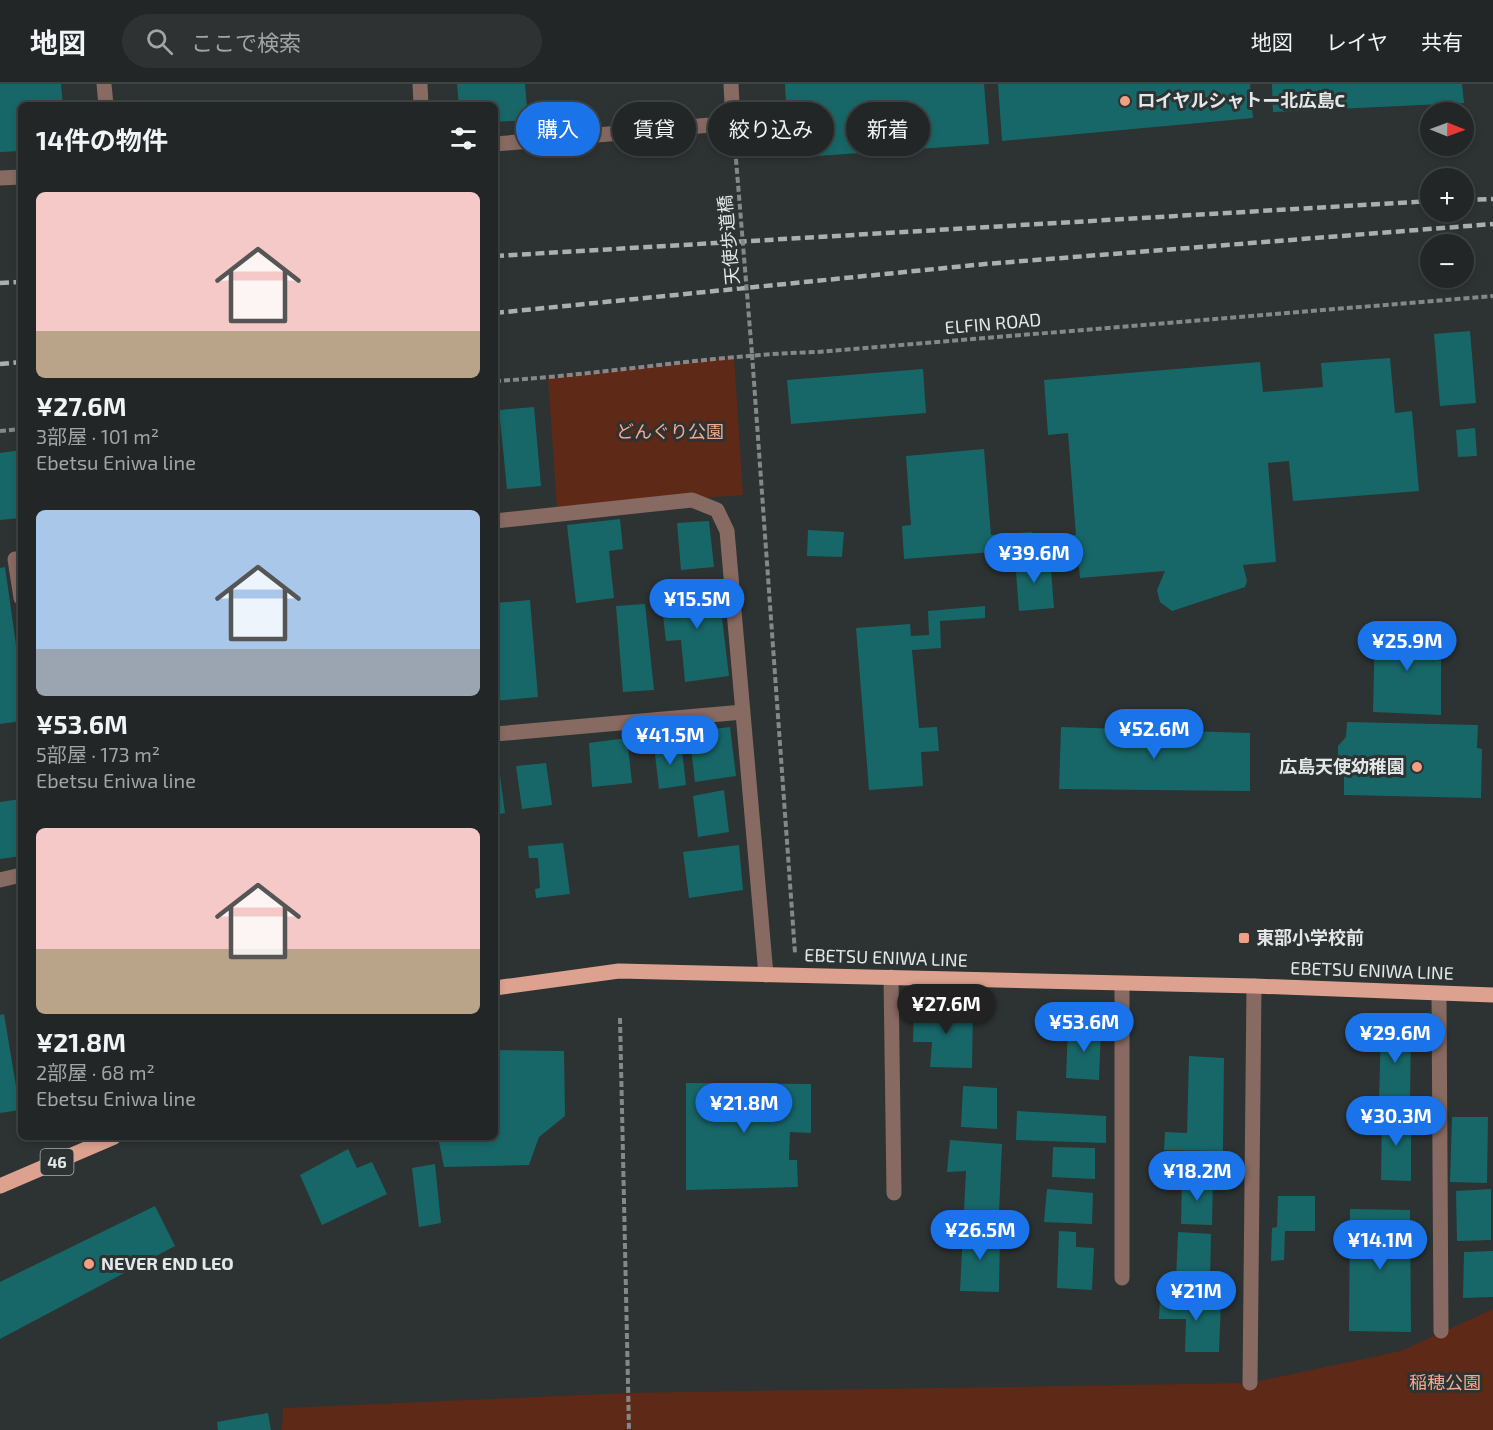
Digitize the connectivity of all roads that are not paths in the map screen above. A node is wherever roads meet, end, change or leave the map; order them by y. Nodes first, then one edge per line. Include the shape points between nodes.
1 (105, 84) edge
2 (420, 84) edge
3 (731, 84) edge
4 (106, 102) edge
5 (422, 102) edge
6 (498, 144) edge
7 (18, 177) edge
8 (0, 178) edge
9 (498, 521) edge
10 (18, 559) edge
11 (18, 578) edge
12 (743, 712) junction
13 (498, 734) edge
14 (18, 876) edge
15 (0, 880) edge
16 (766, 975) junction
17 (891, 977) junction
18 (1122, 985) junction
19 (1254, 986) junction
20 (498, 988) edge
21 (1439, 994) junction
22 (1493, 995) edge
23 (107, 1140) edge
24 (0, 1186) edge
25 (894, 1193) dead end
26 (1122, 1278) dead end
27 (1441, 1331) dead end
28 (1250, 1383) dead end

1 - 4 street
2 - 5 street
3 - 6 street via 734,123
7 - 8 street
9 - 12 street via 692,500 717,510 727,531
10 - 11 street
12 - 13 street
12 - 16 street
14 - 15 street
16 - 17 main road, EBETSU ENIWA LINE
16 - 20 main road, EBETSU ENIWA LINE via 619,970
17 - 18 main road, EBETSU ENIWA LINE
17 - 25 street
18 - 19 main road, EBETSU ENIWA LINE
18 - 26 street
19 - 21 main road, EBETSU ENIWA LINE
19 - 28 street
21 - 22 main road, EBETSU ENIWA LINE
21 - 27 street
23 - 24 main road, 46

